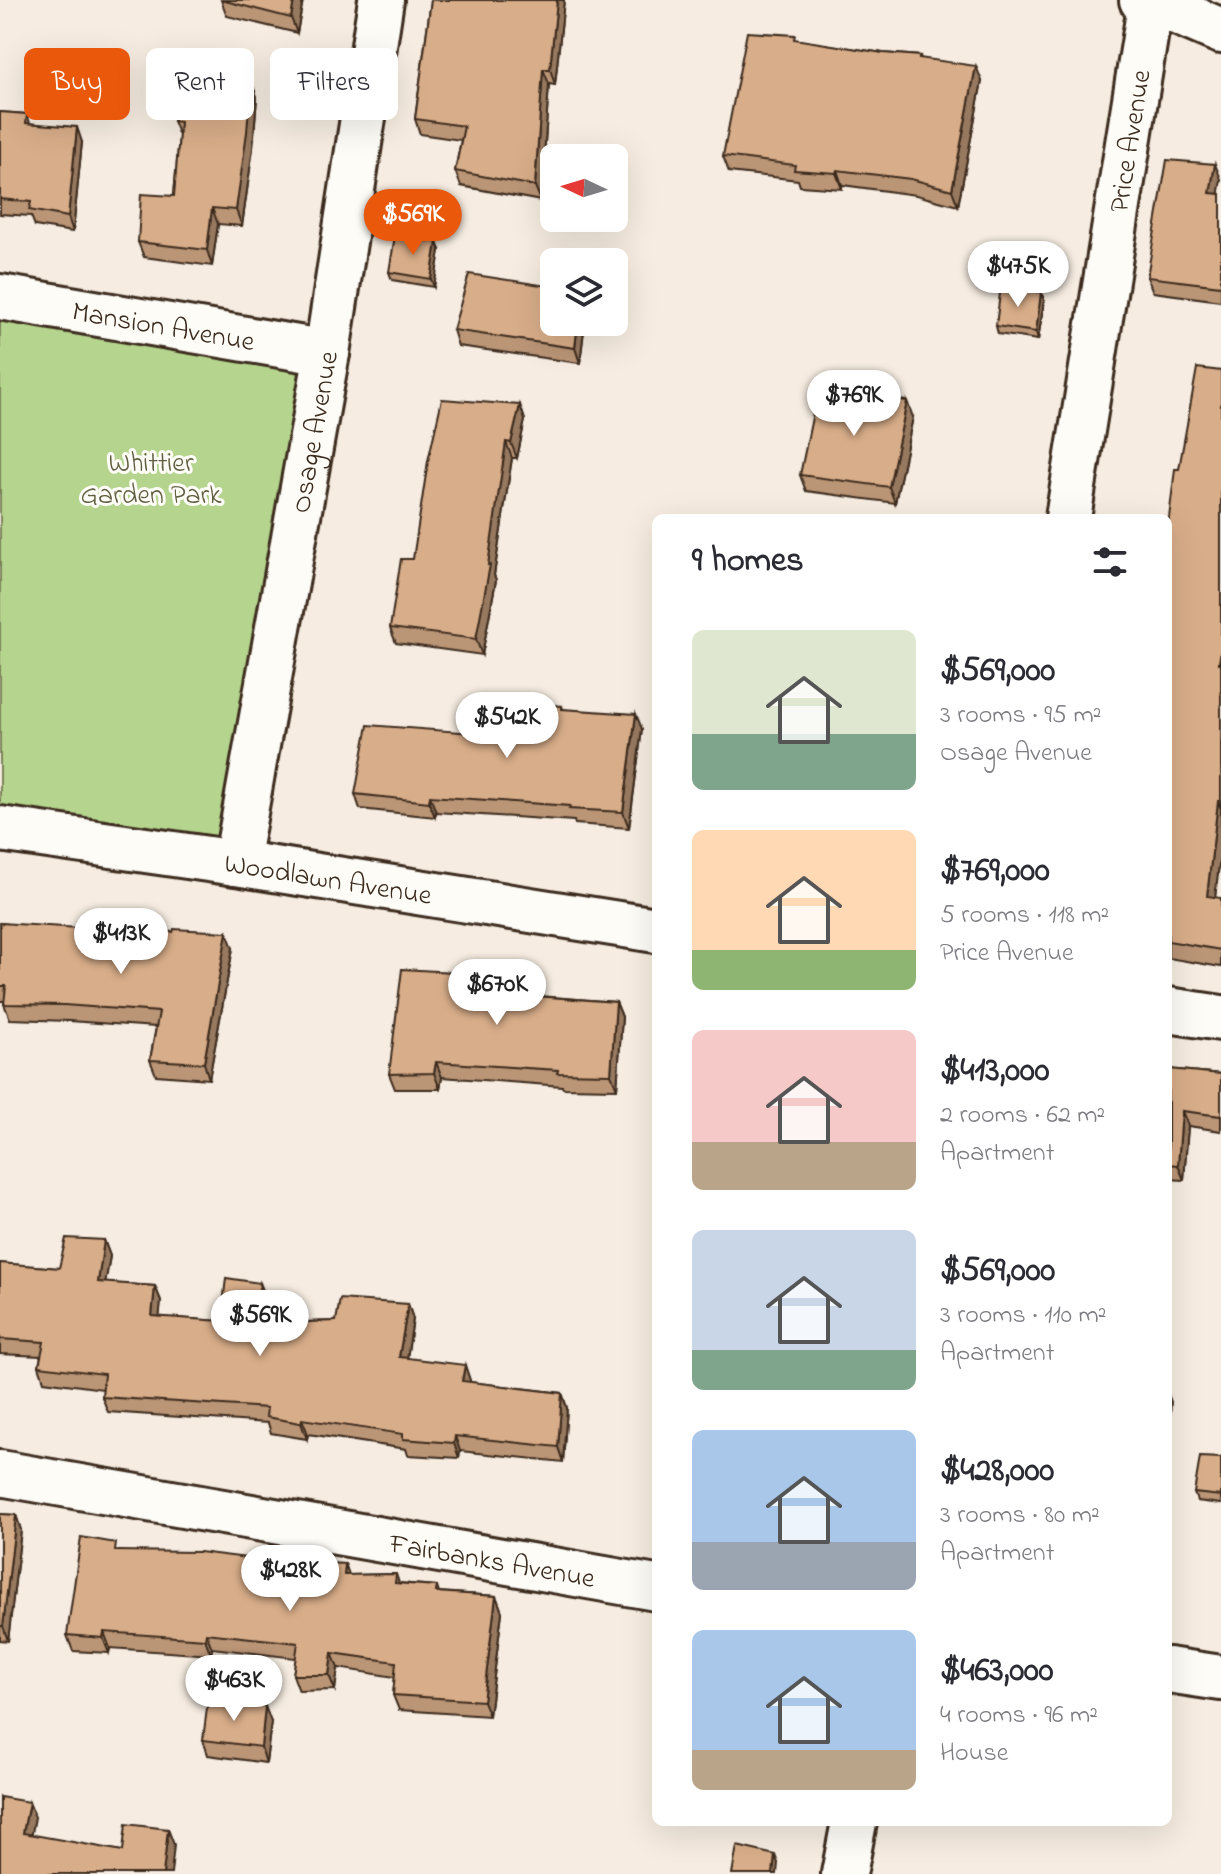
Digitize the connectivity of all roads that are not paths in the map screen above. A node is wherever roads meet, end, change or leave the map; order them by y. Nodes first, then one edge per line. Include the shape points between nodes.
1 (381, 0) edge
2 (1148, 0) edge
3 (1221, 31) edge
4 (0, 297) edge
5 (327, 353) junction
6 (1069, 514) edge
7 (0, 829) edge
8 (236, 863) junction
9 (652, 929) edge
10 (1172, 1011) edge
11 (1221, 1018) edge
12 (0, 1473) edge
13 (652, 1587) edge
14 (1172, 1671) edge
15 (1221, 1678) edge
16 (853, 1826) edge
17 (844, 1874) edge

1 - 5 street, Osage Avenue
2 - 3 street
2 - 6 street, Price Avenue
4 - 5 street, Mansion Avenue
5 - 8 street, Osage Avenue
7 - 8 street, Woodlawn Avenue
8 - 9 street, Woodlawn Avenue
10 - 11 street
12 - 13 street, Fairbanks Avenue
14 - 15 street
16 - 17 street

